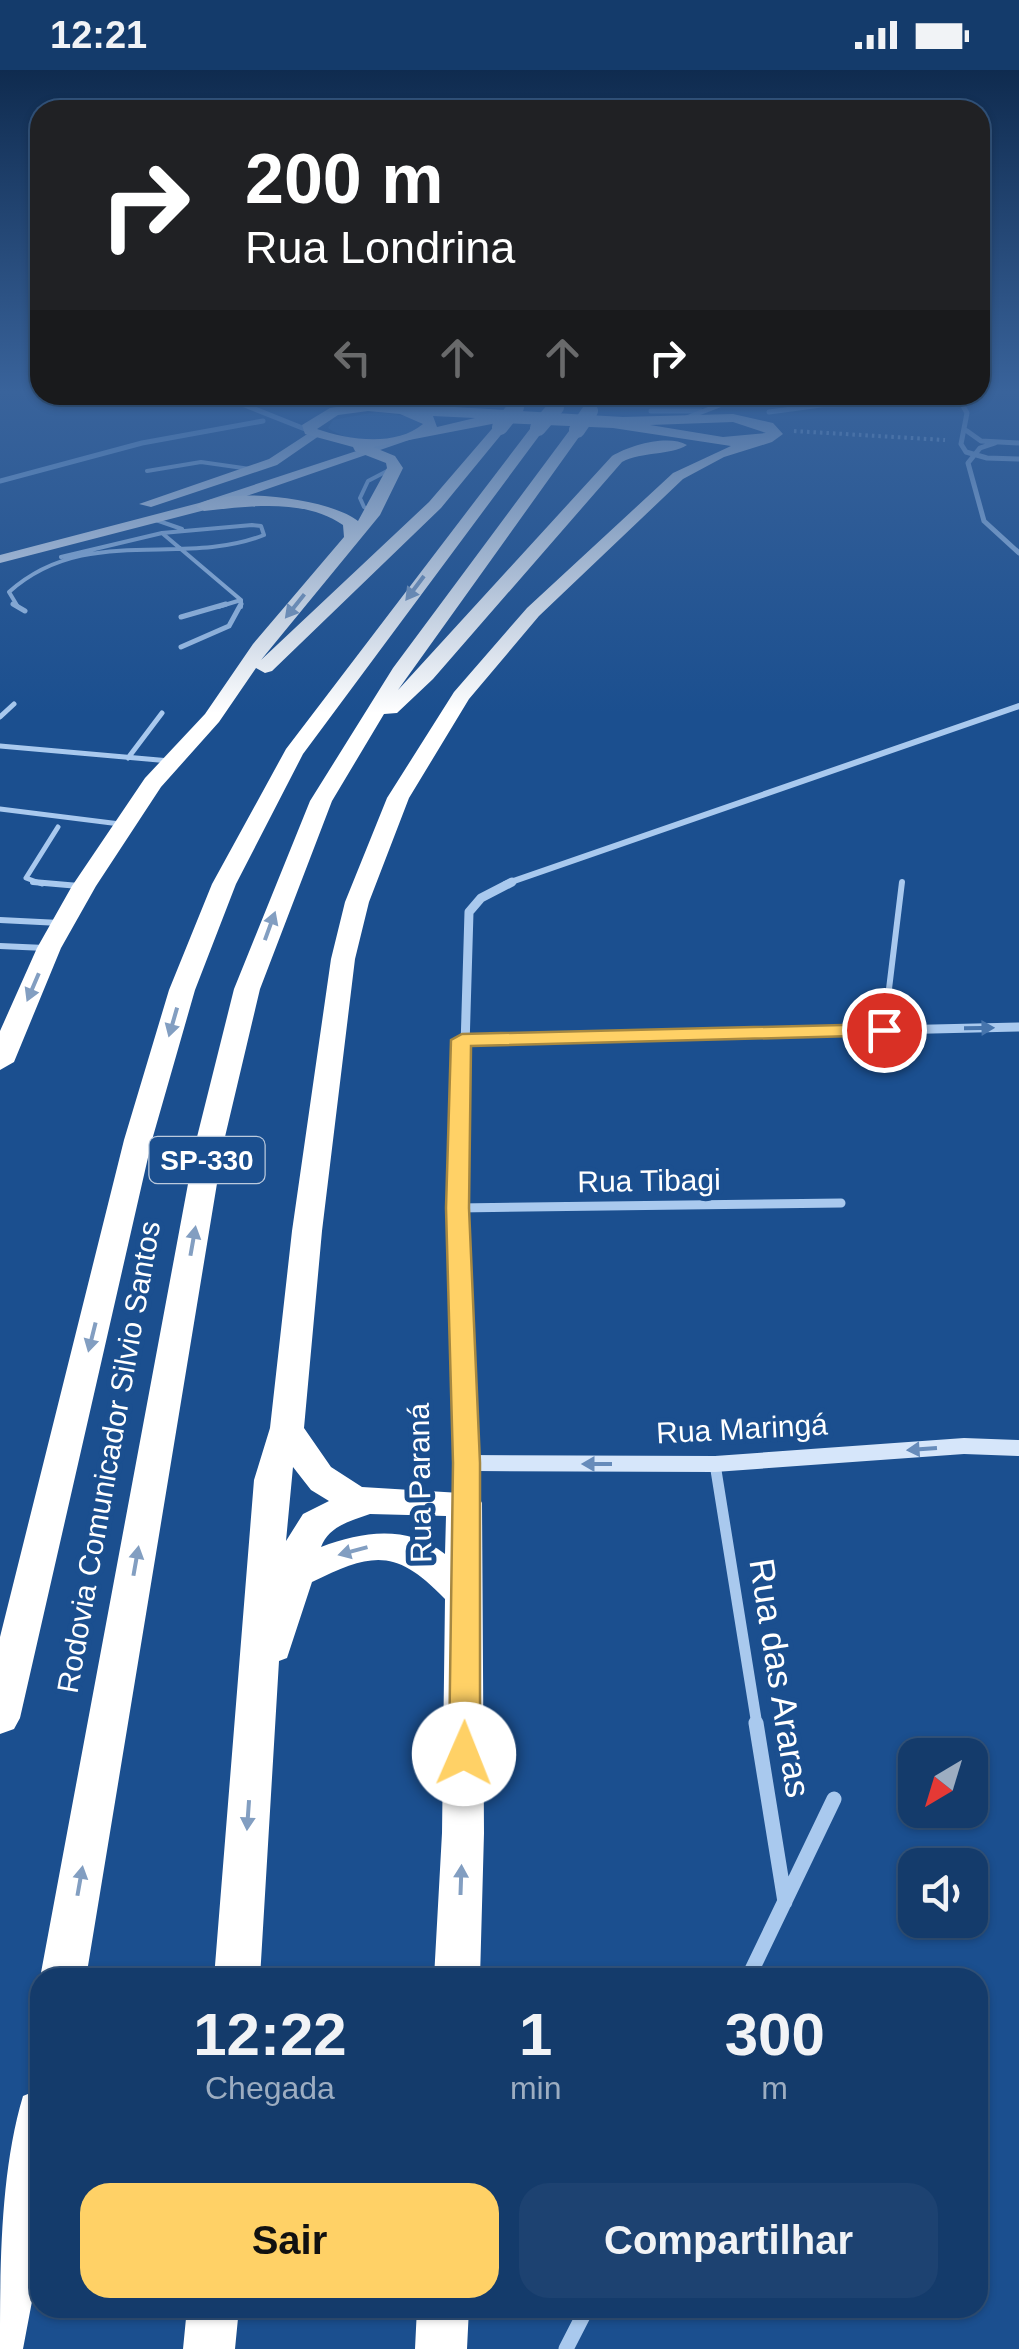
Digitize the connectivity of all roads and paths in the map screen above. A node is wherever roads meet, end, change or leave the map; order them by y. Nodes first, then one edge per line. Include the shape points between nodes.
1 (154, 500) edge
2 (222, 500) edge
3 (380, 500) edge
4 (440, 500) edge
5 (485, 500) edge
6 (525, 500) edge
7 (580, 500) edge
8 (652, 500) edge
9 (979, 500) edge
10 (204, 506) junction
11 (132, 507) dead end
12 (154, 519) junction
13 (186, 530) junction
14 (162, 533) junction
15 (353, 539) junction
16 (40, 548) junction
17 (176, 548) junction
18 (1019, 554) edge
19 (61, 557) junction
20 (0, 559) edge
21 (68, 560) junction
22 (240, 600) junction
23 (26, 611) dead end
24 (181, 617) dead end
25 (180, 647) dead end
26 (14, 704) dead end
27 (1019, 706) edge
28 (162, 714) dead end
29 (0, 717) edge
30 (212, 718) junction
31 (362, 735) junction
32 (0, 746) edge
33 (128, 758) junction
34 (170, 761) junction
35 (0, 809) edge
36 (125, 824) junction
37 (58, 827) dead end
38 (902, 882) dead end
39 (84, 886) junction
40 (0, 920) edge
41 (62, 923) junction
42 (0, 946) edge
43 (49, 948) junction
44 (1019, 1028) edge
45 (884, 1030) junction
46 (462, 1040) junction
47 (0, 1062) edge
48 (841, 1203) dead end
49 (458, 1208) junction
50 (288, 1428) junction
51 (1019, 1448) edge
52 (466, 1463) junction
53 (715, 1464) junction
54 (366, 1502) junction
55 (464, 1503) junction
56 (296, 1574) junction
57 (466, 1597) junction
58 (0, 1718) edge
59 (254, 1718) junction
60 (834, 1799) dead end
61 (784, 1902) junction
62 (65, 1968) edge
63 (238, 1968) edge
64 (457, 1968) edge
65 (753, 1968) edge
66 (30, 2170) edge
67 (212, 2318) edge
68 (443, 2318) edge
69 (582, 2318) edge
70 (0, 2342) edge
71 (209, 2349) edge
72 (441, 2349) edge
73 (566, 2349) edge

1 - 11 main road
2 - 10 main road
3 - 15 highway
4 - 30 highway, bridge
5 -> 58 highway, Rodovia Comunicador Silvio Santos / SP-330 via 293,754 224,884 182,990 138,1140
6 - 31 highway, Rodovia Comunicador Silvio Santos / SP-330
7 - 31 highway via 426,675
8 - 50 highway via 490,660 432,739 376,846 343,958
9 - 18 street via 984,521
10 - 12 main road
10 - 15 highway via 314,507 344,516
12 - 13 lane
12 - 16 main road
13 - 14 lane
13 - 17 lane via 244,524 261,526 264,535
14 - 17 lane
14 - 19 lane
15 -> 30 highway via 260,648
16 - 19 lane
16 - 20 main road
17 - 21 lane
17 - 22 lane
19 - 21 lane
21 - 23 lane via 16,582 8,598
22 - 24 lane
22 - 25 lane via 233,624
26 - 29 lane
27 - 46 street, Rua Paraná via 500,886 469,912
28 - 33 lane
30 - 34 highway
62 -> 31 highway, Rodovia Comunicador Silvio Santos / SP-330 via 215,1122 247,988 320,801
32 - 33 lane
33 - 34 lane
34 - 36 highway
35 - 36 lane
36 - 39 highway
37 - 39 lane via 26,878
38 - 45 lane
39 - 41 highway
40 - 41 lane
41 - 43 highway
42 - 43 lane
43 -> 47 highway
45 -> 44 street
45 - 46 street
46 - 49 street, Rua Paraná
48 - 49 street, Rua Tibagi
49 - 52 street, Rua Paraná
50 - 54 highway via 324,1482
50 - 59 highway via 272,1480
51 -> 53 main road, Rua Maringá
53 -> 52 main road, Rua Maringá
52 - 55 main road, Rua Paraná
53 - 61 street, Rua das Araras
54 - 55 highway
54 - 56 highway via 312,1526 302,1540
55 - 57 highway, Rua Paraná
57 -> 56 highway via 420,1555 393,1544 348,1552
56 - 59 highway
64 -> 57 highway, Rua Paraná
59 -> 63 highway
60 - 61 street
61 - 65 street
66 - 70 highway
67 - 71 highway
68 - 72 highway
69 - 73 street

